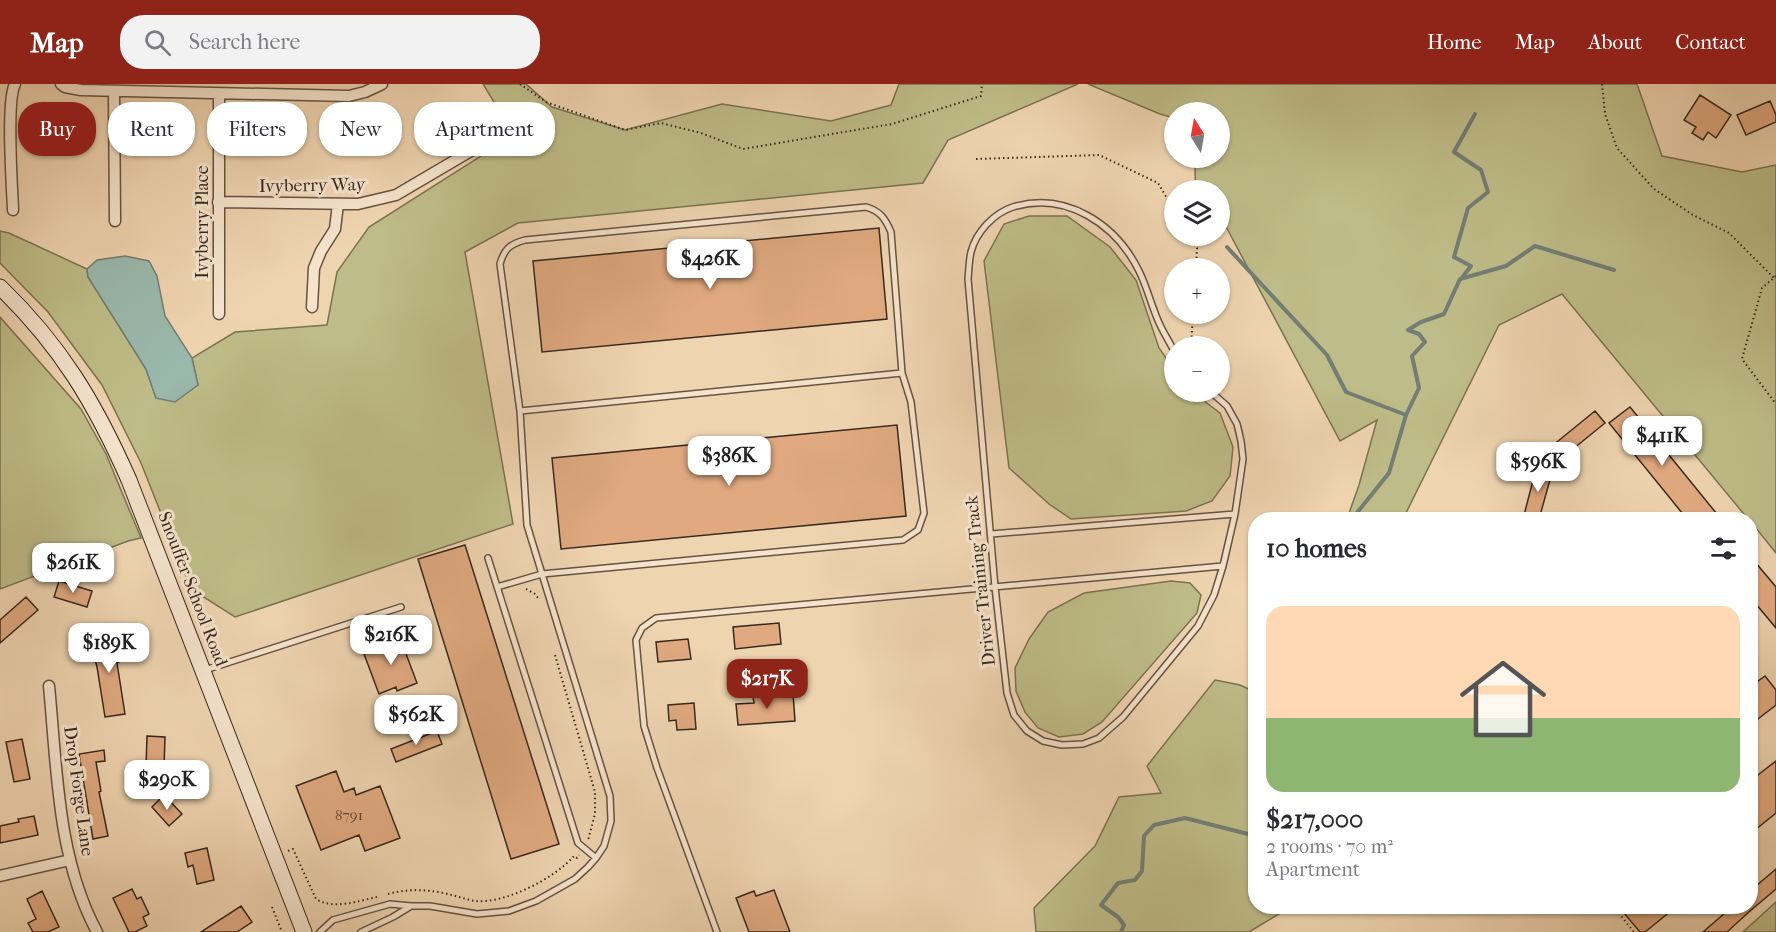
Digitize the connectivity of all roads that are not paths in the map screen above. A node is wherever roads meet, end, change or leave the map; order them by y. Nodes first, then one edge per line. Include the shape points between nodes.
1 (15, 84) edge
2 (61, 84) edge
3 (382, 84) edge
4 (185, 88) edge
5 (288, 90) edge
6 (114, 92) junction
7 (219, 94) junction
8 (462, 156) edge
9 (218, 202) junction
10 (338, 204) junction
11 (13, 210) dead end
12 (115, 221) dead end
13 (0, 286) edge
14 (312, 307) dead end
15 (219, 314) dead end
16 (1166, 336) edge
17 (902, 373) junction
18 (1222, 402) edge
19 (520, 411) junction
20 (1235, 514) junction
21 (991, 534) junction
22 (488, 558) dead end
23 (1223, 566) junction
24 (542, 574) junction
25 (497, 587) junction
26 (995, 587) junction
27 (401, 607) dead end
28 (204, 670) junction
29 (49, 686) dead end
30 (596, 858) junction
31 (70, 860) junction
32 (0, 876) edge
33 (411, 906) junction
34 (97, 932) edge
35 (304, 932) edge
36 (320, 932) edge
37 (361, 932) edge
38 (717, 932) edge

1 - 11 street via 11,108
2 - 6 street
3 - 5 street via 349,96
4 - 6 street
4 - 7 street
5 - 7 street
6 - 12 street
7 - 9 street, Ivyberry Place
8 - 10 street, Ivyberry Way via 396,195 358,204
9 - 10 street, Ivyberry Way
9 - 15 street, Ivyberry Place
10 - 14 street via 335,229 314,268
13 - 28 main road, Snouffer School Road via 55,348 103,424
16 - 21 lane, Driver Training Track via 1126,248 1085,214 1063,204 1028,202 994,216 971,251 968,279
17 - 19 lane
17 - 19 lane via 891,232 878,211 866,207 536,239 513,243 504,251 500,264
17 - 24 lane via 911,402 924,513 918,530 903,540
18 - 20 lane, Driver Training Track via 1237,424 1241,441 1243,459
19 - 24 lane via 527,525
20 - 21 lane
20 - 23 lane, Driver Training Track
21 - 26 lane, Driver Training Track
22 - 25 lane
23 - 26 lane
23 - 26 lane, Driver Training Track via 1214,596 1198,626 1123,717 1099,738 1083,744 1043,741 1027,731 1014,715 1007,693
24 - 25 lane
24 - 30 lane via 610,796 611,821
25 - 30 lane via 578,843
26 - 38 lane via 656,618 642,628 636,640 644,726
27 - 28 lane
28 - 35 main road, Snouffer School Road
29 - 31 street, Drop Forge Lane
30 - 33 lane via 575,879 509,911 477,914
31 - 32 street
31 - 34 street, Drop Forge Lane
33 - 36 lane via 390,904 367,910 333,920
33 - 37 lane

